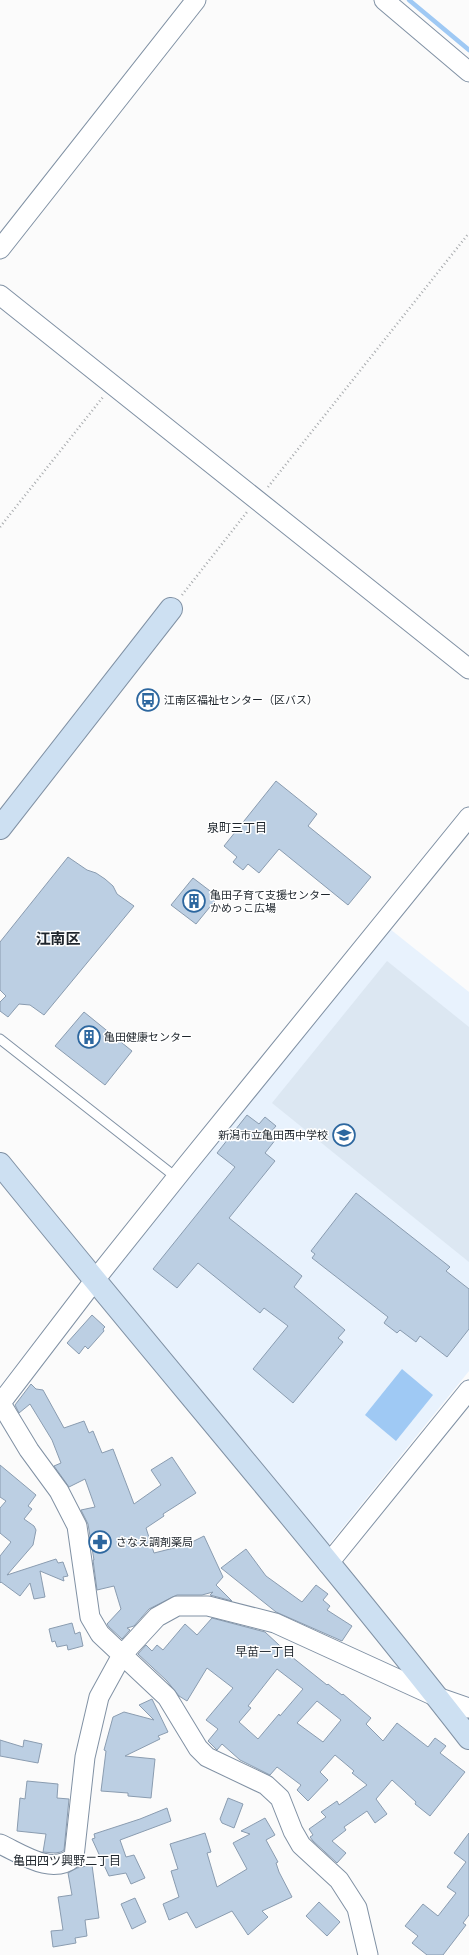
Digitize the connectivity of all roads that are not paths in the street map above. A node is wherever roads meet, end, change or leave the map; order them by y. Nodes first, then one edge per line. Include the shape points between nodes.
1 (196, 0) edge
2 (384, 0) edge
3 (469, 72) edge
4 (0, 249) edge
5 (0, 295) edge
6 (171, 609) road end
7 (469, 669) edge
8 (469, 817) edge
9 (0, 828) edge
10 (0, 1039) edge
11 (0, 1164) edge
12 (177, 1178) junction
13 (94, 1281) junction
14 (469, 1390) edge
15 (0, 1403) edge
16 (328, 1564) junction
17 (122, 1655) junction
18 (437, 1697) junction
19 (469, 1708) edge
20 (469, 1738) edge
21 (0, 1844) edge
22 (368, 1955) edge

1 - 4 street
2 - 3 street
5 - 7 street
6 - 9 street
8 - 12 street
10 - 12 lane
11 - 13 street
12 - 13 street
13 - 15 street
13 - 16 street
14 - 16 street
15 - 17 street via 29,1450 59,1491 77,1526 90,1617 100,1634
16 - 18 street
17 - 18 street via 157,1617 177,1606 208,1606 275,1623
17 - 21 street via 99,1697 85,1757 74,1857 56,1866 38,1862
17 - 22 street via 167,1697 206,1757 266,1785 280,1798 301,1845 340,1880 357,1908
18 - 19 street
18 - 20 street

